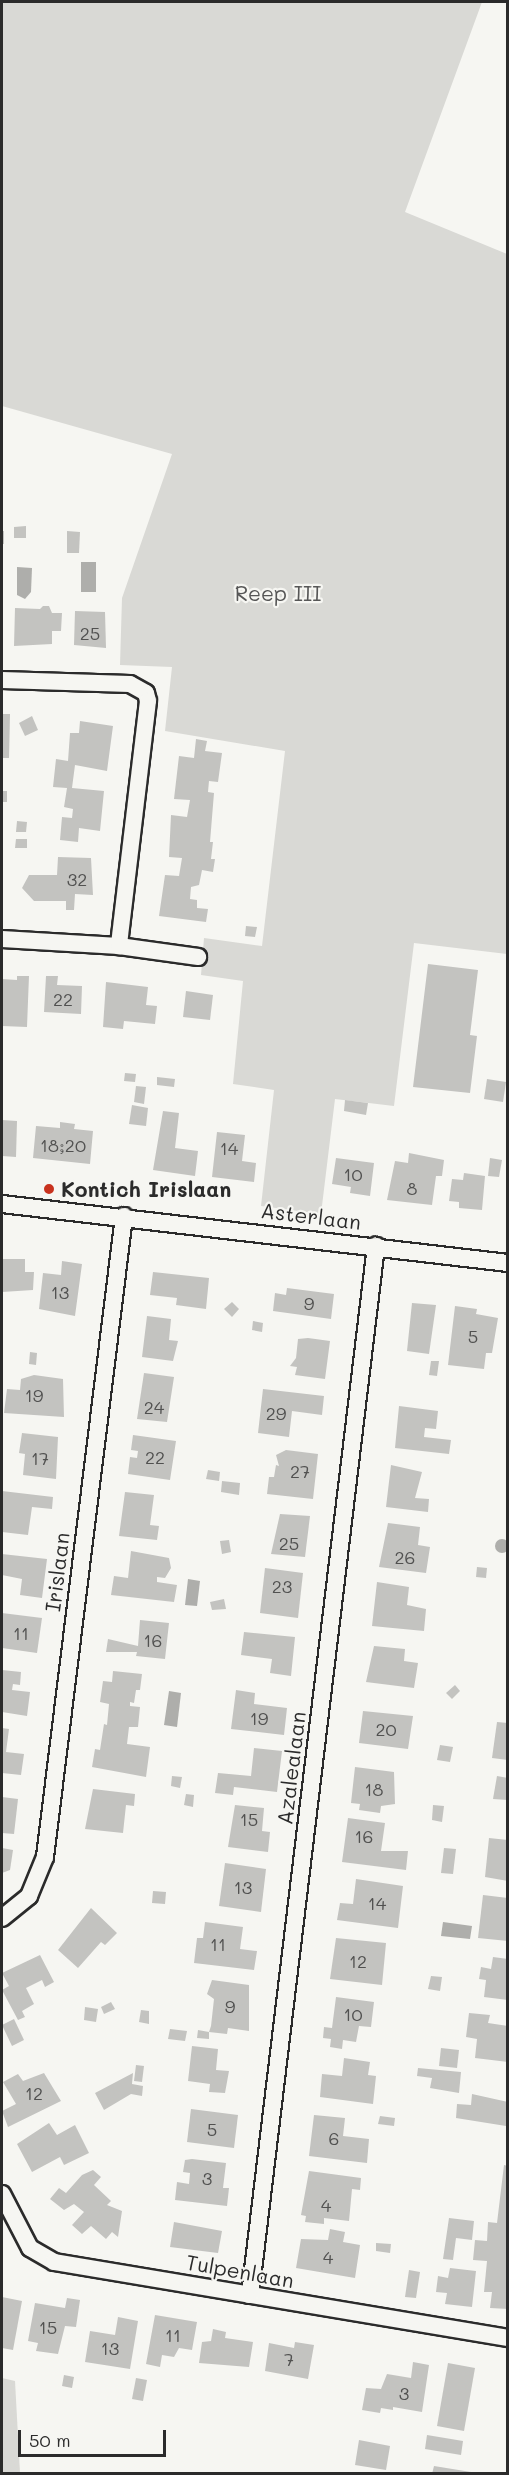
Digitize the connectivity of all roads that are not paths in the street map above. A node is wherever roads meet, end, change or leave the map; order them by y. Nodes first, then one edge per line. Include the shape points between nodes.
1 (2, 680) edge
2 (2, 939) edge
3 (119, 946) junction
4 (198, 957) dead end
5 (2, 1204) edge
6 (124, 1216) junction
7 (376, 1246) junction
8 (507, 1263) edge
9 (2, 1918) edge
10 (2, 2194) edge
11 (250, 2295) junction
12 (507, 2338) edge

1 - 3 street via 129,684 146,693
2 - 3 street
3 - 4 street
5 - 6 street, Asterlaan
6 - 7 street, Asterlaan
6 - 9 street, Irislaan via 45,1857 28,1896
7 - 8 street, Asterlaan
7 - 11 street, Azalealaan
10 - 11 street, Tulpenlaan via 24,2238 44,2258
11 - 12 street, Tulpenlaan

